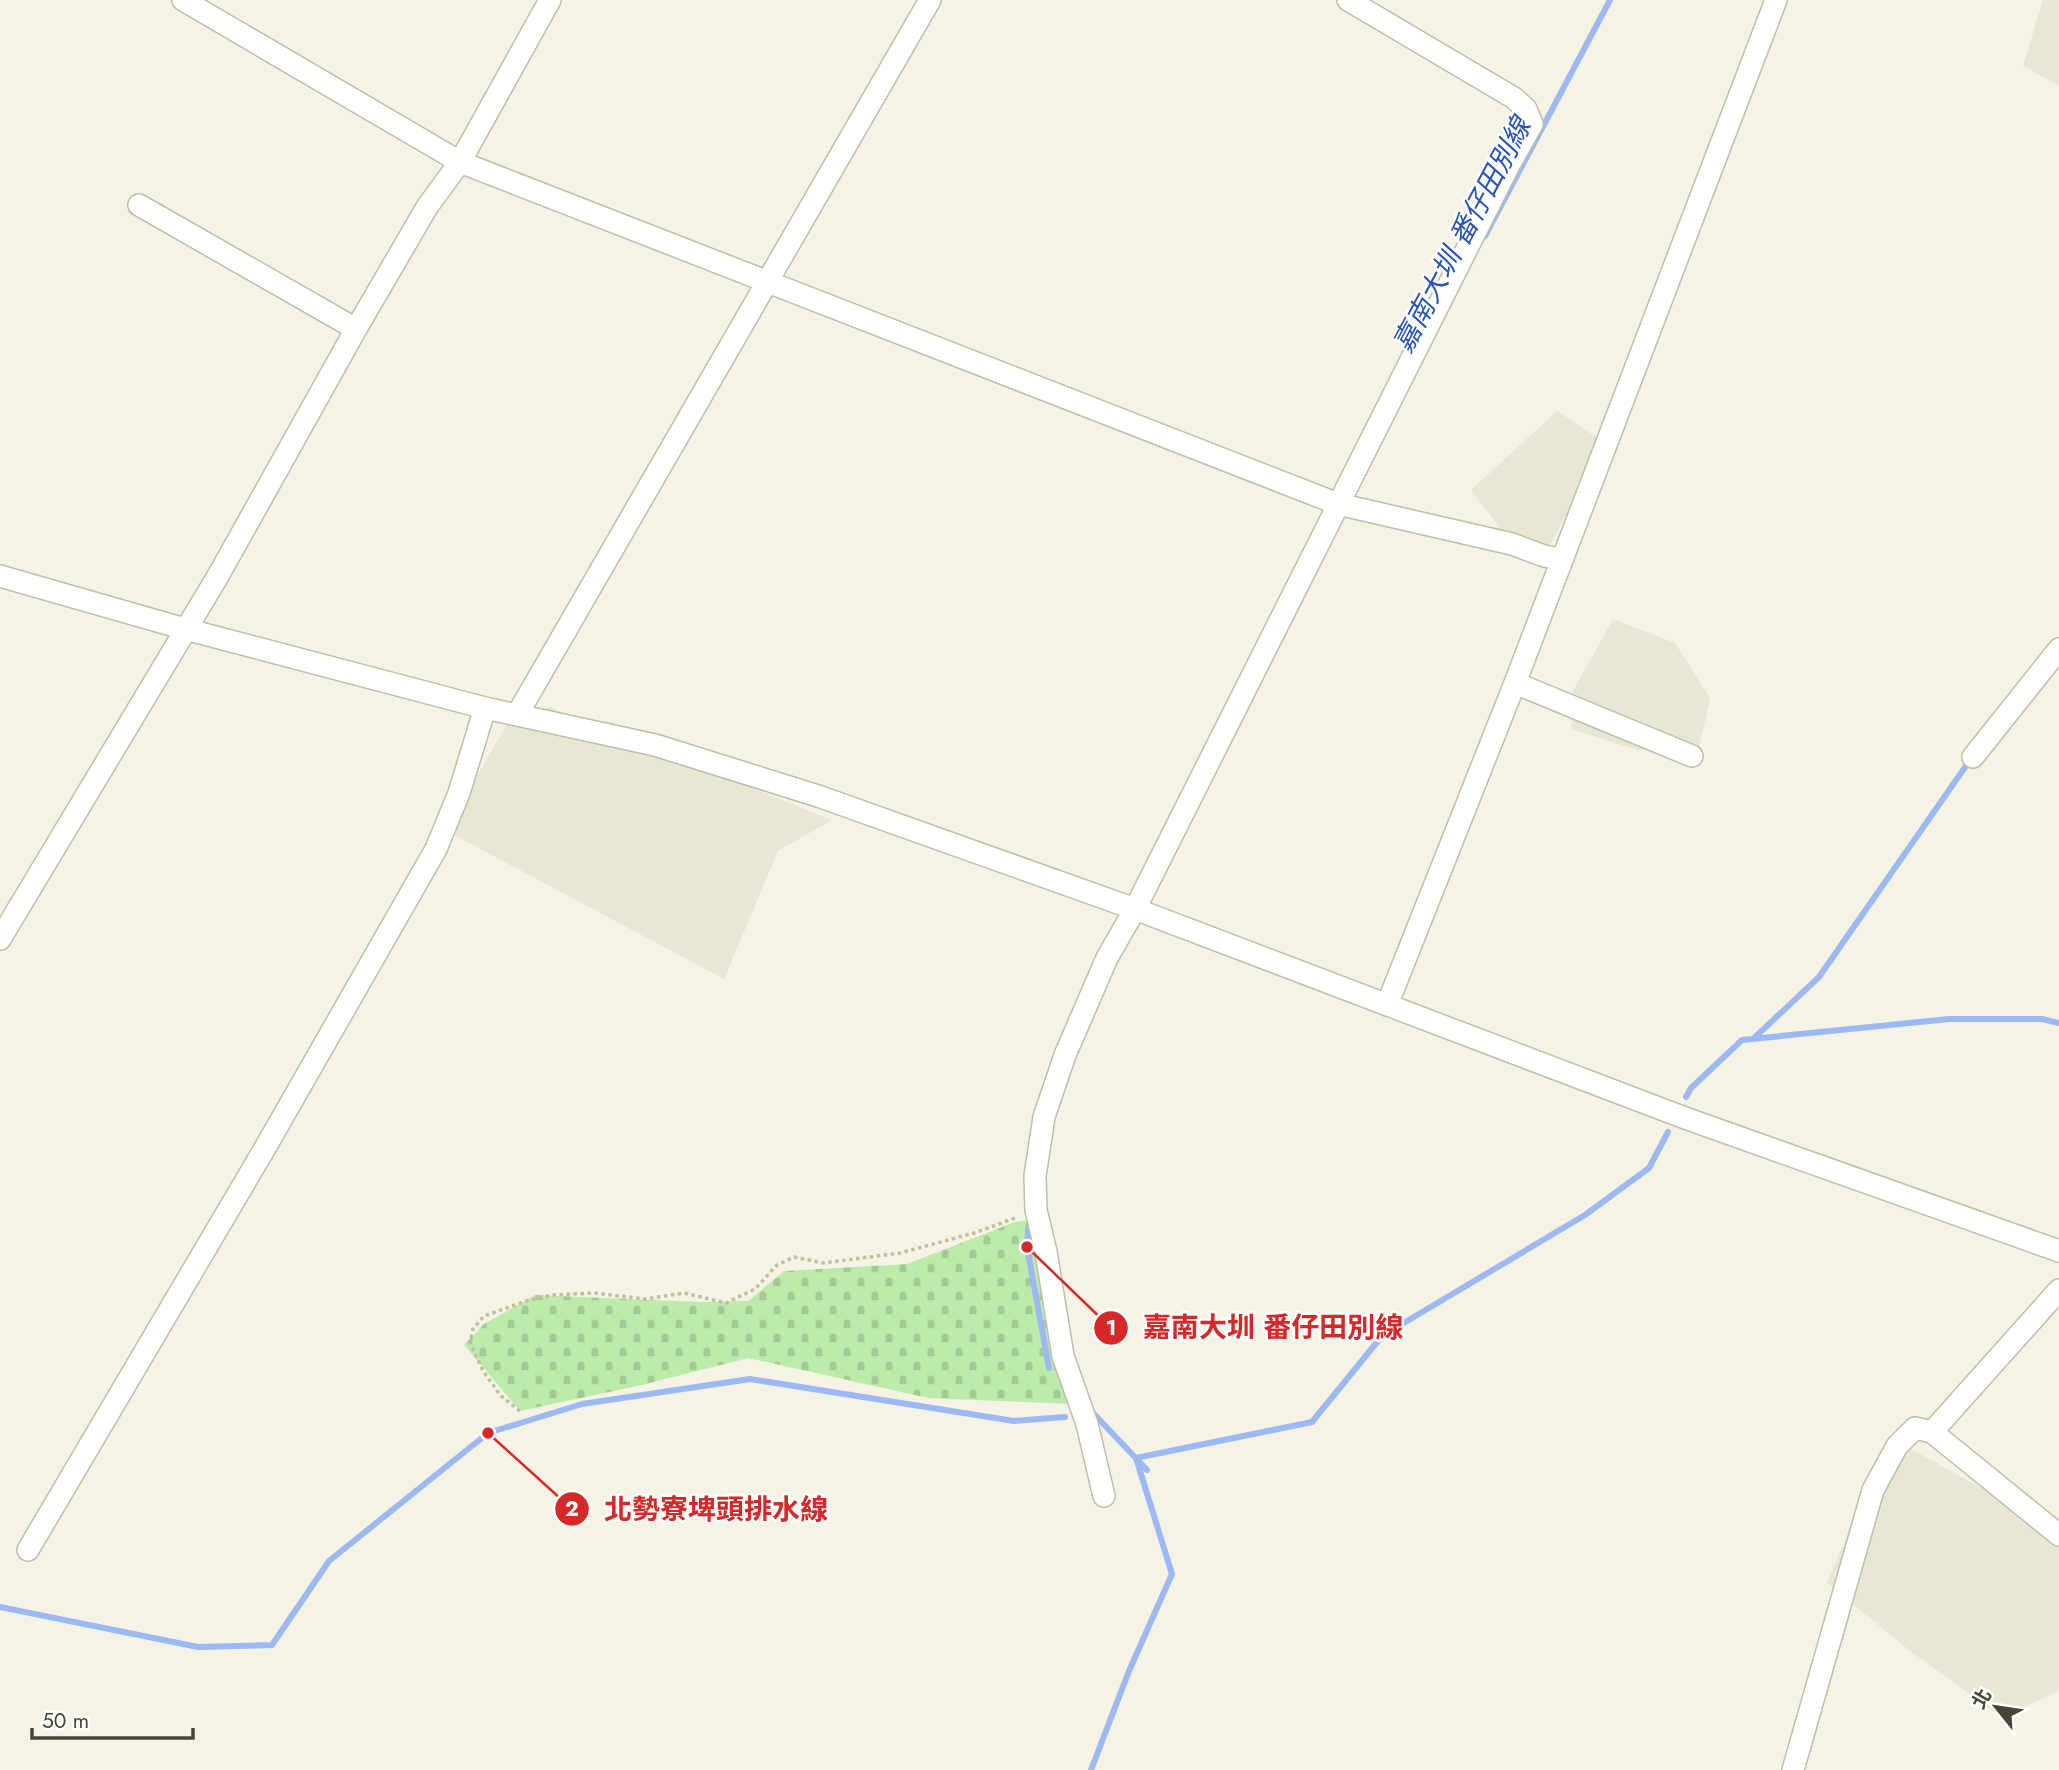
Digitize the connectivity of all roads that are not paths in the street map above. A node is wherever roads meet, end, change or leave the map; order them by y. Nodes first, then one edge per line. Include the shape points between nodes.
1 (183, 0) edge
2 (550, 0) edge
3 (930, 0) edge
4 (1348, 0) edge
5 (1776, 0) edge
6 (460, 162) junction
7 (139, 205) dead end
8 (766, 281) junction
9 (356, 329) junction
10 (1338, 504) junction
11 (1561, 559) junction
12 (0, 576) edge
13 (186, 629) junction
14 (2059, 649) edge
15 (1515, 683) junction
16 (485, 708) junction
17 (517, 715) junction
18 (1692, 756) dead end
19 (1973, 757) dead end
20 (1135, 909) junction
21 (0, 939) edge
22 (1387, 1005) junction
23 (2059, 1251) edge
24 (2059, 1290) edge
25 (1932, 1432) junction
26 (1104, 1496) dead end
27 (2059, 1535) edge
28 (28, 1550) dead end
29 (1793, 1770) edge

1 - 6 street
2 - 6 street
3 - 8 street
4 - 10 street via 1514,98 1526,109 1532,124
5 - 11 street
6 - 8 street
6 - 9 street via 427,207
7 - 9 street
8 - 10 street
8 - 17 street
9 - 13 street
10 - 11 street
10 - 20 street
11 - 15 street
12 - 13 street
13 - 16 street
13 - 21 street
14 - 19 street
15 - 18 street
15 - 22 street
16 - 17 street
16 - 28 street via 436,849
17 - 20 street via 708,761
20 - 22 street
20 - 26 street via 1107,958 1070,1043 1044,1117 1035,1176 1036,1210 1063,1356 1087,1424
22 - 23 street via 1685,1118
24 - 25 street
25 - 27 street
25 - 29 street via 1915,1428 1897,1446 1873,1490

